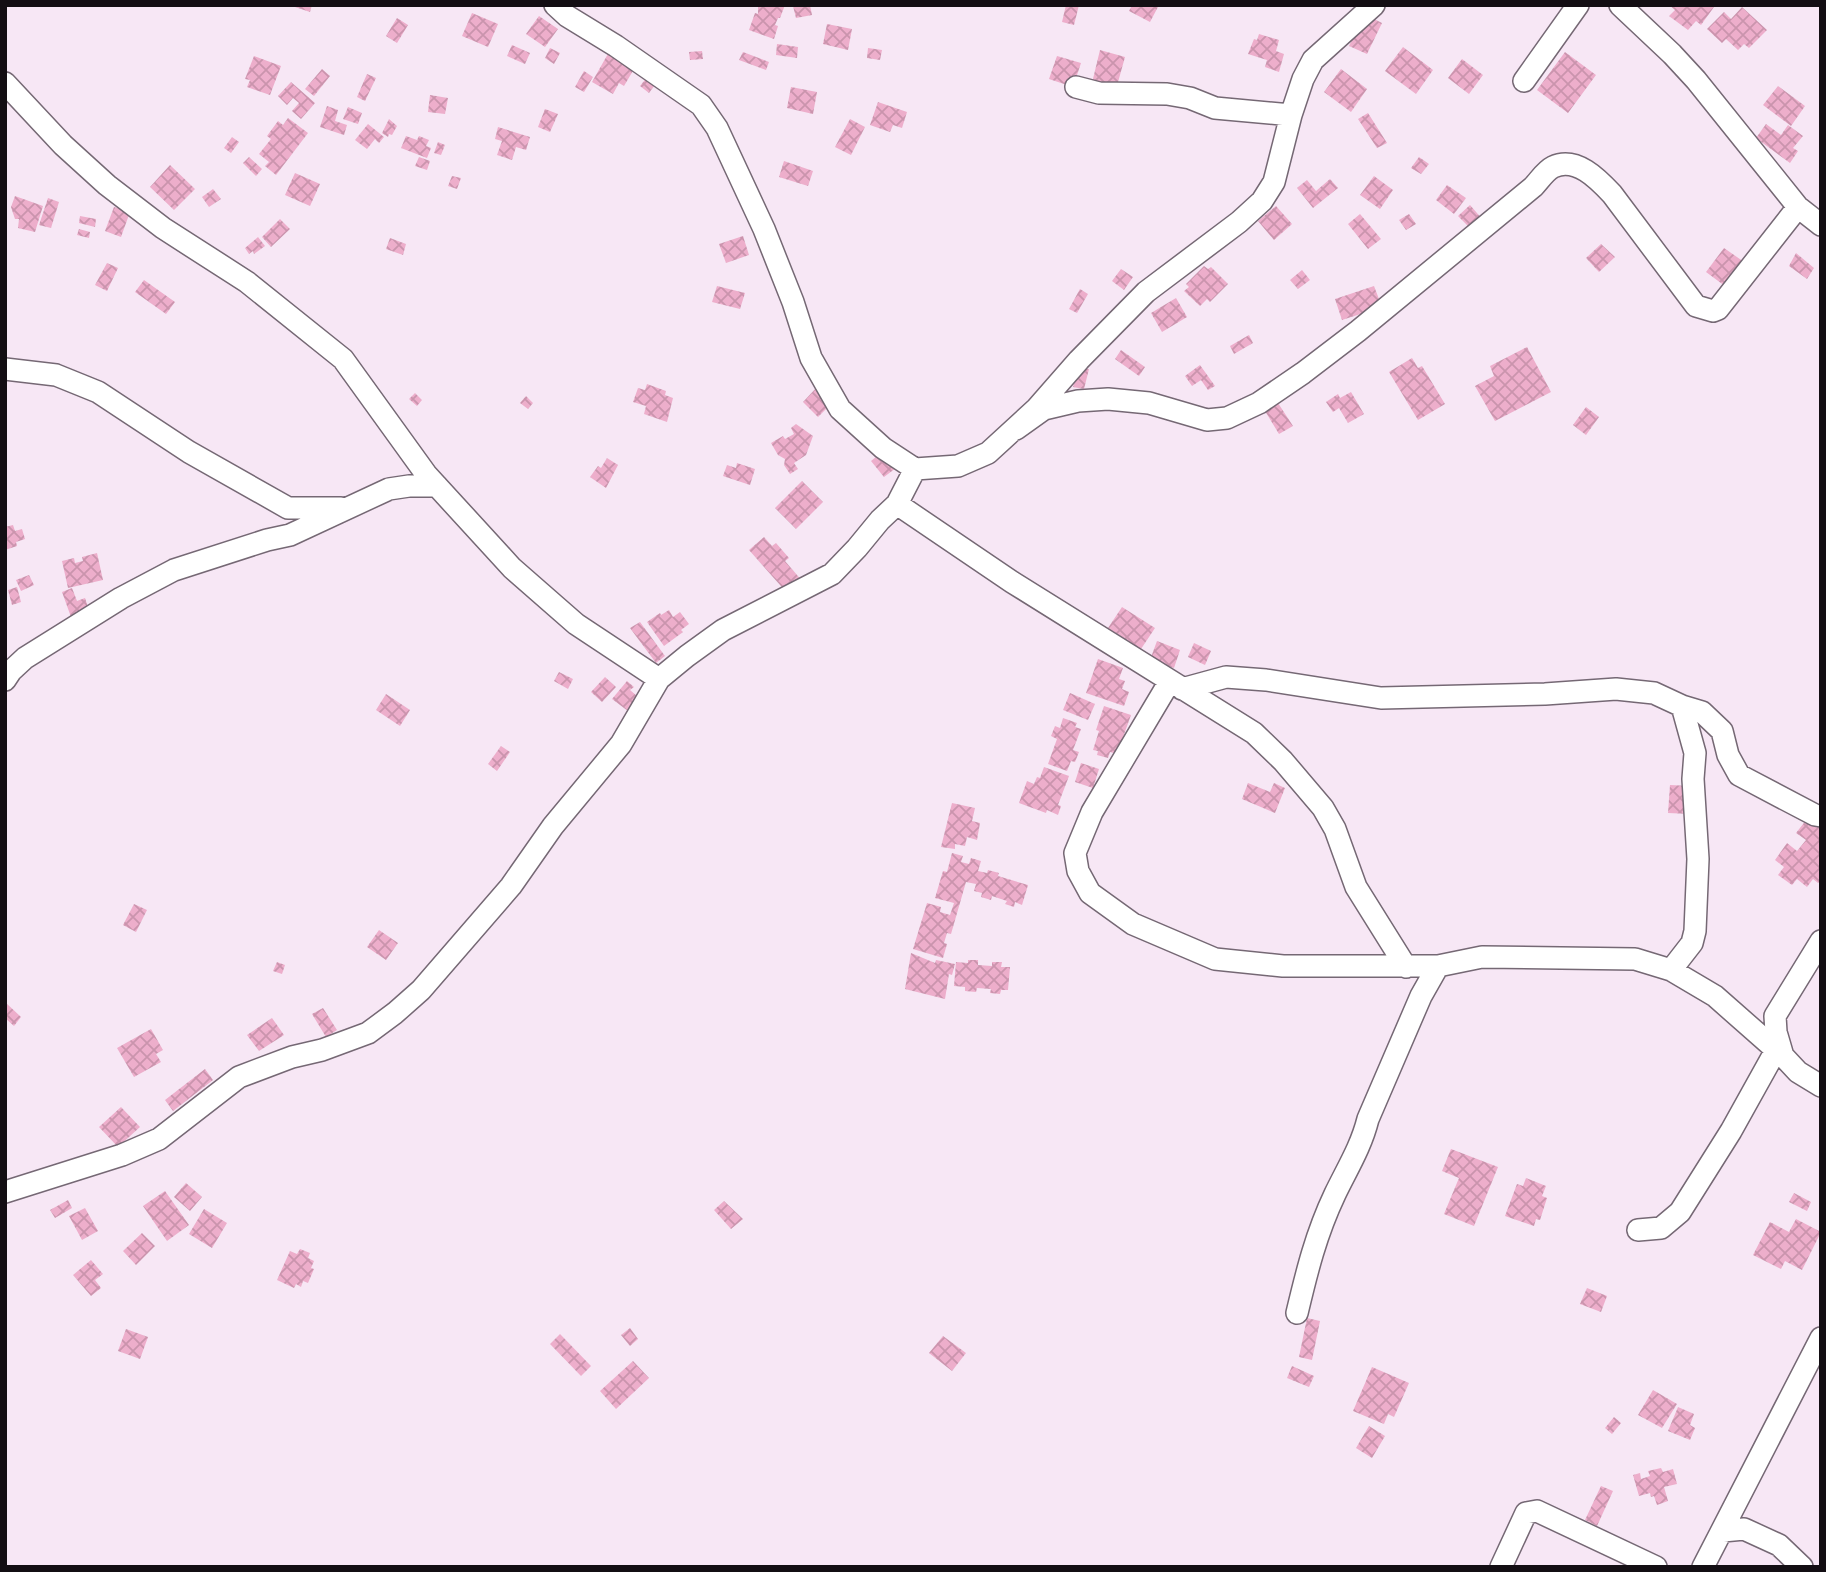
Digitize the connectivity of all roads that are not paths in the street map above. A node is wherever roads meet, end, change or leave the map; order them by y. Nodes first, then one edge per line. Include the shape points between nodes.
1 (555, 5) edge
2 (1374, 5) edge
3 (1578, 5) edge
4 (1620, 5) edge
5 (1524, 81) dead end
6 (5, 83) edge
7 (1076, 87) dead end
8 (1291, 115) junction
9 (1798, 207) junction
10 (1821, 225) edge
11 (5, 369) edge
12 (1016, 429) junction
13 (915, 469) junction
14 (437, 486) junction
15 (897, 504) junction
16 (351, 508) junction
17 (659, 679) junction
18 (5, 680) edge
19 (1176, 685) junction
20 (1682, 706) junction
21 (1821, 816) edge
22 (1821, 941) edge
23 (1438, 966) junction
24 (1406, 967) junction
25 (1671, 970) junction
26 (1779, 1053) junction
27 (1821, 1086) edge
28 (5, 1192) edge
29 (1638, 1230) dead end
30 (1297, 1313) dead end
31 (1821, 1338) edge
32 (1723, 1531) junction
33 (1500, 1567) edge
34 (1657, 1567) edge
35 (1703, 1567) edge
36 (1802, 1567) edge

1 - 13 street via 701,106 717,128 764,229 811,358 840,409 883,448
2 - 8 street via 1313,60
3 - 5 street
4 - 9 street via 1696,80
6 - 14 street via 107,185 247,282 343,359
7 - 8 street via 1099,93 1167,93 1216,108
8 - 12 street via 1274,182 1262,201 1146,292
9 - 10 street
9 - 12 street via 1713,311 1696,306 1596,177 1577,166 1553,167 1358,331 1259,403 1227,418 1208,420 1149,403 1077,401 1044,409
11 - 16 street via 56,376 97,392 189,452 288,508
12 - 13 street via 988,453 958,466
13 - 15 street
14 - 16 street via 389,489
14 - 17 street via 528,582 576,624
15 - 17 street via 832,574 723,631
15 - 19 street
16 - 18 street via 290,535 174,570 25,658
17 - 28 street via 621,744 553,826 511,886 421,990 395,1013 368,1033 239,1077 159,1139
19 - 20 street via 1226,677 1381,698 1616,689 1654,693
19 - 24 street via 1254,733 1322,808 1335,829 1356,887
19 - 24 street via 1092,812 1075,853 1078,872 1090,893 1133,924 1215,959 1283,966
20 - 21 street via 1702,712 1722,730 1739,775
20 - 25 street via 1695,753 1698,859 1692,943
22 - 26 street via 1775,1016
23 - 24 street
23 - 25 street via 1482,957 1635,959
23 - 30 street via 1311,1251
25 - 26 street via 1715,996
26 - 27 street
26 - 29 street via 1680,1212 1661,1228
31 - 32 street
32 - 35 street
32 - 36 street via 1744,1529 1768,1539
33 - 34 street via 1526,1513 1537,1511

